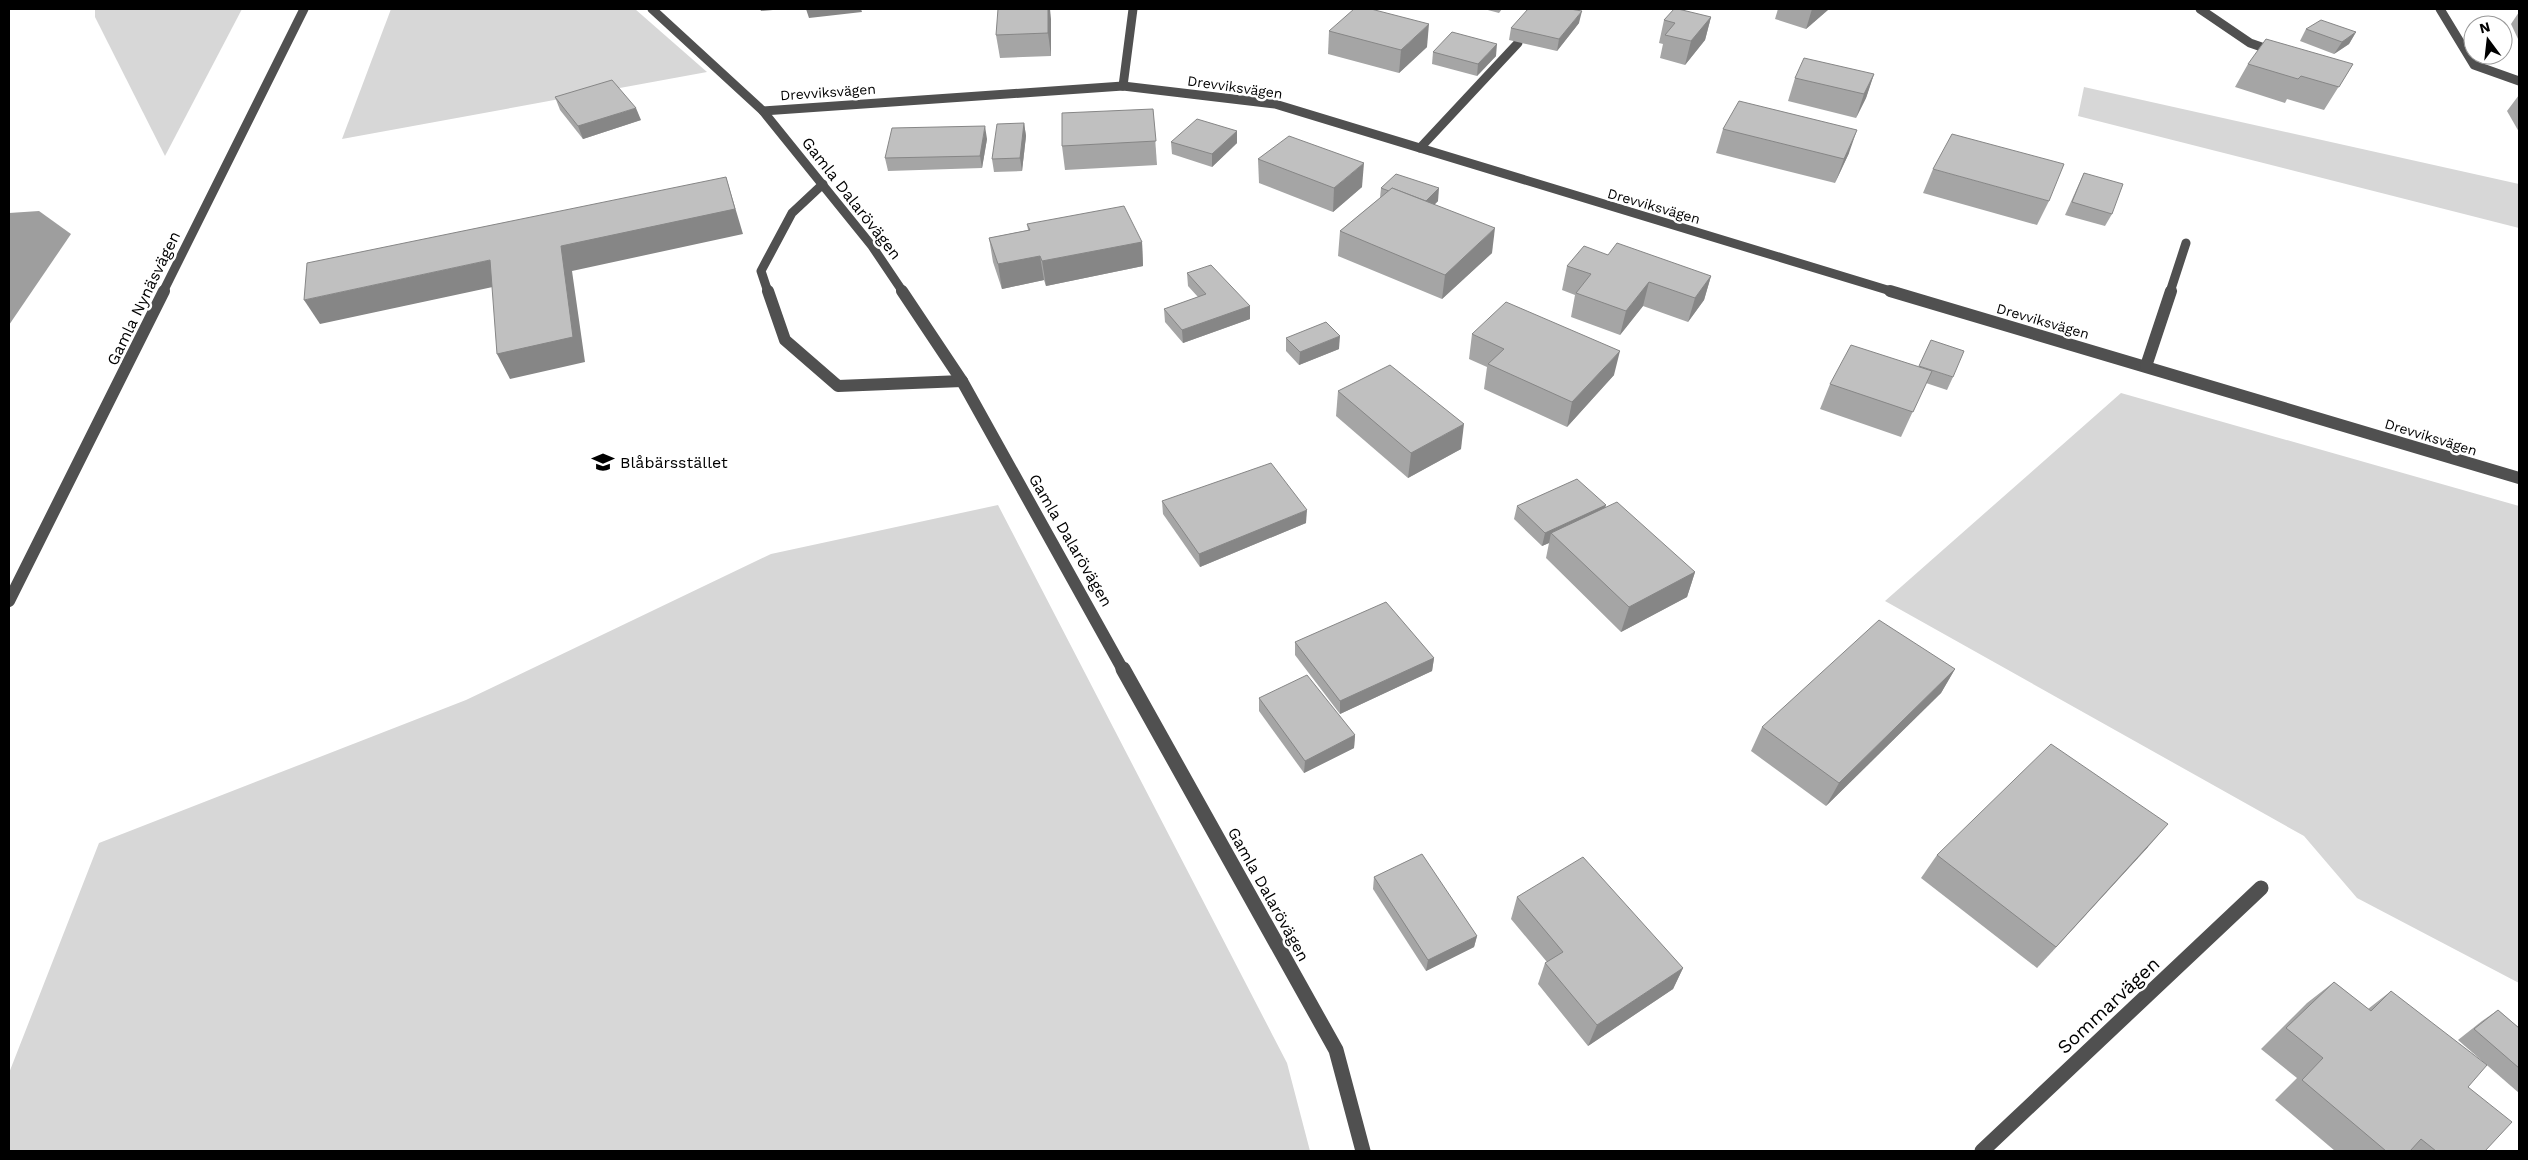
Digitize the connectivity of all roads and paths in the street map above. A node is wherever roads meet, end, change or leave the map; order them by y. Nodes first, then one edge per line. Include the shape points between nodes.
1 (304, 9) edge
2 (652, 9) edge
3 (1133, 9) edge
4 (2200, 9) edge
5 (2440, 9) edge
6 (1518, 43) edge
7 (2286, 55) edge
8 (2519, 81) edge
9 (1123, 86) junction
10 (763, 111) junction
11 (1420, 148) junction
12 (823, 184) junction
13 (2186, 243) dead end
14 (2146, 366) junction
15 (962, 381) junction
16 (2519, 478) edge
17 (9, 602) edge
18 (2261, 888) dead end
19 (1363, 1151) edge
20 (1982, 1151) edge

1 - 17 street, Gamla Nynäsvägen
2 - 10 street, Gamla Dalarövägen
3 - 9 street
4 - 7 street via 2250,43
5 - 8 street via 2474,65
6 - 11 street
9 - 10 street, Drevviksvägen
9 - 11 street, Drevviksvägen via 1274,104
10 - 12 street, Gamla Dalarövägen
11 - 14 street, Drevviksvägen
12 - 15 street, Gamla Dalarövägen via 872,246
12 - 15 street via 792,213 761,271 786,340 838,386
13 - 14 street
14 - 16 street, Drevviksvägen
15 - 19 street, Gamla Dalarövägen via 1336,1050
18 - 20 street, Sommarvägen

